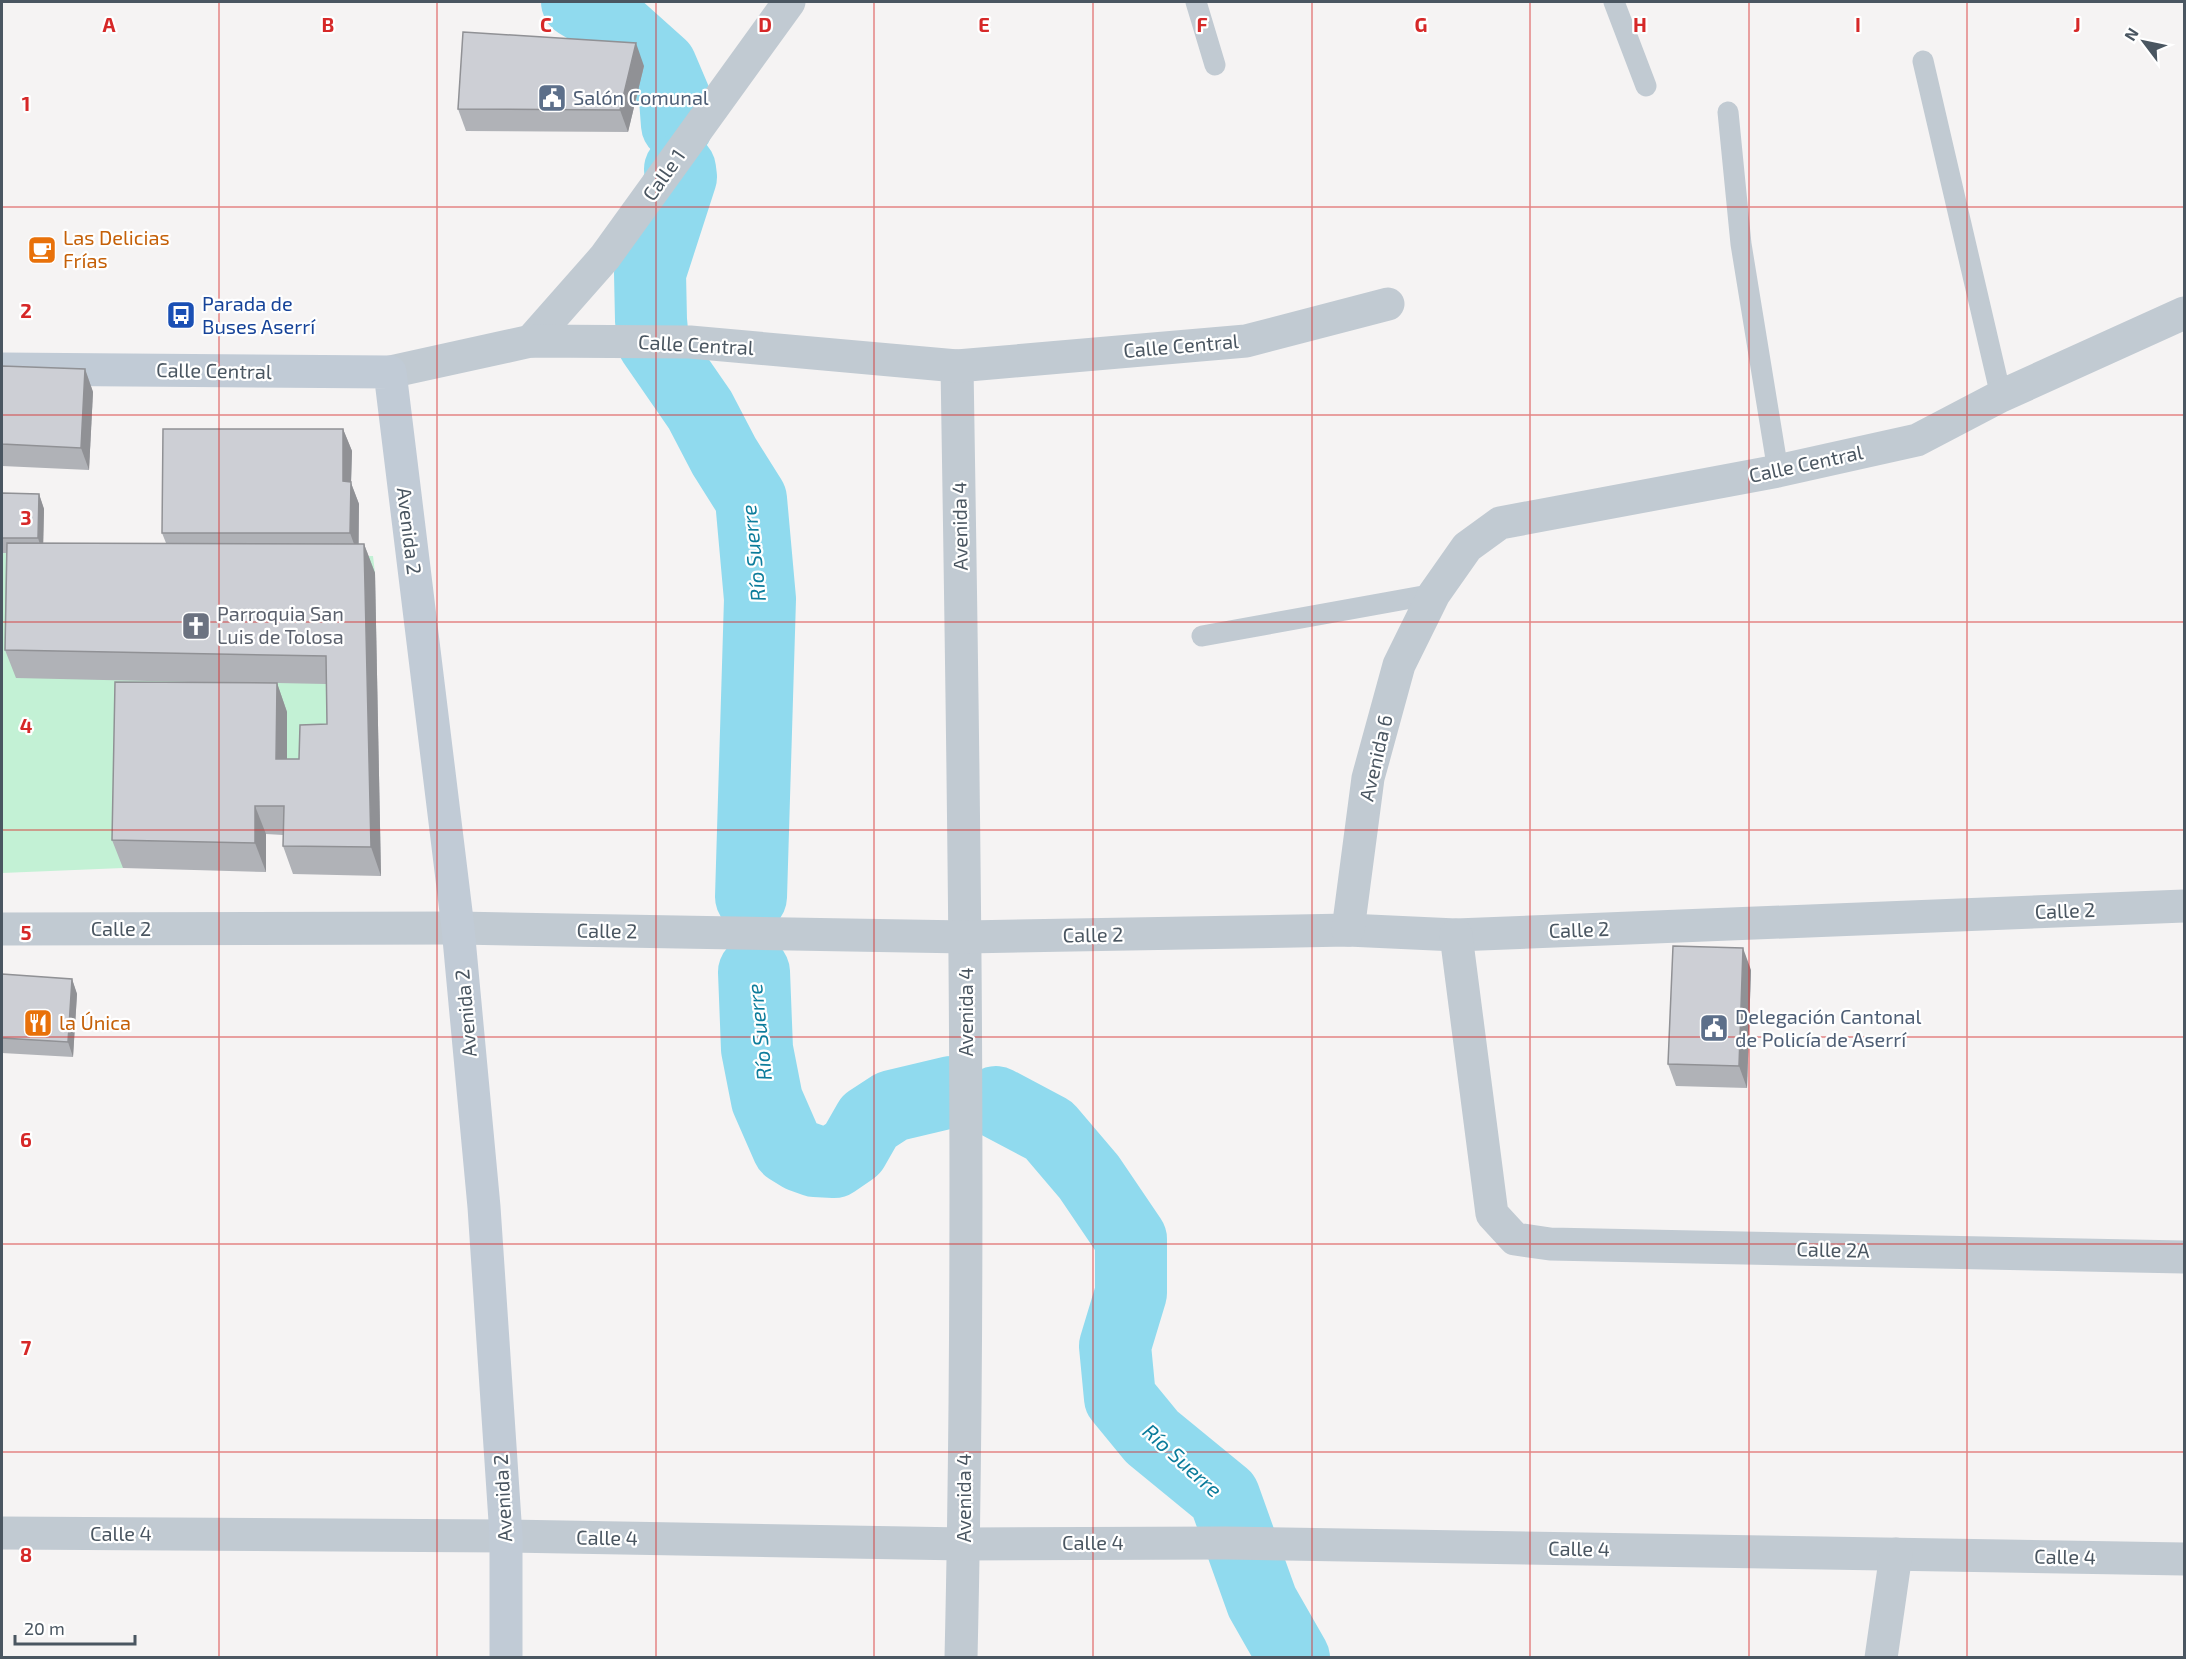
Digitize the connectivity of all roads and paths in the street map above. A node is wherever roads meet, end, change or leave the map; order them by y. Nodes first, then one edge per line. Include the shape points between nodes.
1 (789, 2) edge
2 (1196, 2) edge
3 (1614, 2) edge
4 (1923, 62) dead end
5 (1215, 65) dead end
6 (1646, 86) dead end
7 (1728, 112) dead end
8 (1388, 304) dead end
9 (2184, 313) edge
10 (531, 341) junction
11 (957, 366) junction
12 (2, 369) edge
13 (390, 372) junction
14 (2001, 396) junction
15 (1778, 471) junction
16 (1434, 594) junction
17 (1202, 636) dead end
18 (2184, 906) edge
19 (458, 928) junction
20 (2, 929) edge
21 (1348, 930) junction
22 (1456, 935) junction
23 (966, 937) junction
24 (2184, 1257) edge
25 (2, 1533) edge
26 (506, 1536) junction
27 (964, 1544) junction
28 (1896, 1554) junction
29 (2184, 1559) edge
30 (506, 1658) edge
31 (962, 1658) edge
32 (1881, 1658) edge

1 - 10 street, Calle 1 via 605,257
2 - 5 lane
3 - 6 lane
4 - 14 lane
7 - 15 lane via 1741,244
8 - 11 street, Calle Central via 1246,341
9 - 14 street, Calle Central
10 - 11 street, Calle Central via 690,342
10 - 13 street, Calle Central
11 - 23 street, Avenida 4
12 - 13 main road, Calle Central
13 - 19 main road, Avenida 2
14 - 15 street, Calle Central via 1917,440
15 - 16 street, Calle Central via 1500,523 1467,547
16 - 17 lane
16 - 21 street, Avenida 6 via 1399,665 1368,777
18 - 22 street, Calle 2
19 - 20 street, Calle 2
19 - 23 street, Calle 2
19 - 26 main road, Avenida 2 via 484,1207
21 - 22 street, Calle 2
21 - 23 street, Calle 2
22 - 24 street, Calle 2A via 1492,1214 1515,1239 1550,1244
23 - 27 street, Avenida 4
25 - 26 street, Calle 4
26 - 27 street, Calle 4
26 - 30 main road, Avenida 2
27 - 28 street, Calle 4 via 1226,1543
27 - 31 street, Avenida 4
28 - 29 street, Calle 4
28 - 32 street

